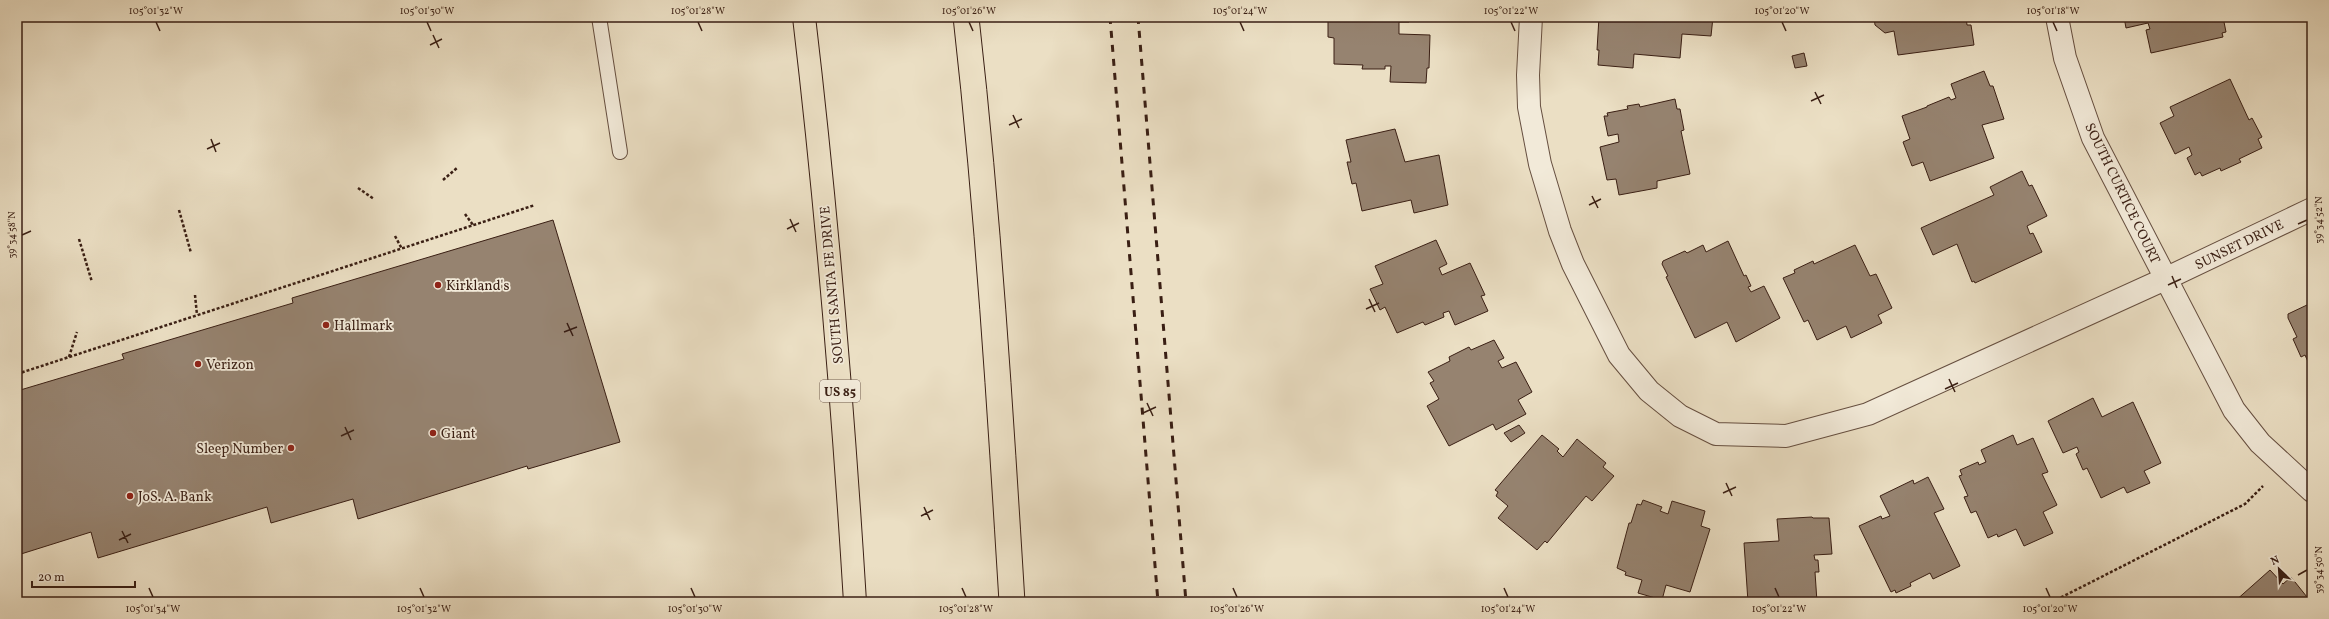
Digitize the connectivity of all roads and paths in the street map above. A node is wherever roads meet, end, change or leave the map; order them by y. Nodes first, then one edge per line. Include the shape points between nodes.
1 (599, 17) edge
2 (804, 17) edge
3 (1532, 17) edge
4 (2058, 17) edge
5 (620, 152) dead end
6 (457, 168) dead end
7 (443, 180) dead end
8 (358, 188) dead end
9 (374, 198) dead end
10 (536, 205) dead end
11 (2312, 209) edge
12 (179, 210) dead end
13 (465, 214) dead end
14 (473, 225) junction
15 (395, 236) dead end
16 (79, 239) dead end
17 (402, 249) junction
18 (191, 254) dead end
19 (2165, 279) junction
20 (92, 282) dead end
21 (195, 295) dead end
22 (197, 315) junction
23 (77, 332) dead end
24 (69, 357) junction
25 (17, 374) edge
26 (2282, 464) junction
27 (2312, 491) edge
28 (855, 602) edge
29 (2052, 602) edge

1 - 5 lane
2 - 28 highway, SOUTH SANTA FE DRIVE / US 85 via 831,280
3 - 19 street, SUNSET DRIVE via 1528,75 1529,108 1540,164 1560,231 1573,264 1619,355 1649,391 1680,416 1716,434 1786,436 1868,414
4 - 19 street, SOUTH CURTICE COURT via 2065,58 2093,138
6 - 7 path
8 - 9 path
10 - 14 path
11 - 19 street, SUNSET DRIVE
12 - 18 path
13 - 14 path
14 - 17 path
15 - 17 path
16 - 20 path
17 - 22 path
19 - 26 street, SOUTH CURTICE COURT via 2234,410 2260,443
21 - 22 path
22 - 24 path
23 - 24 path
24 - 25 path
26 - 27 street, SOUTH CURTICE COURT
26 - 29 path via 2245,504

